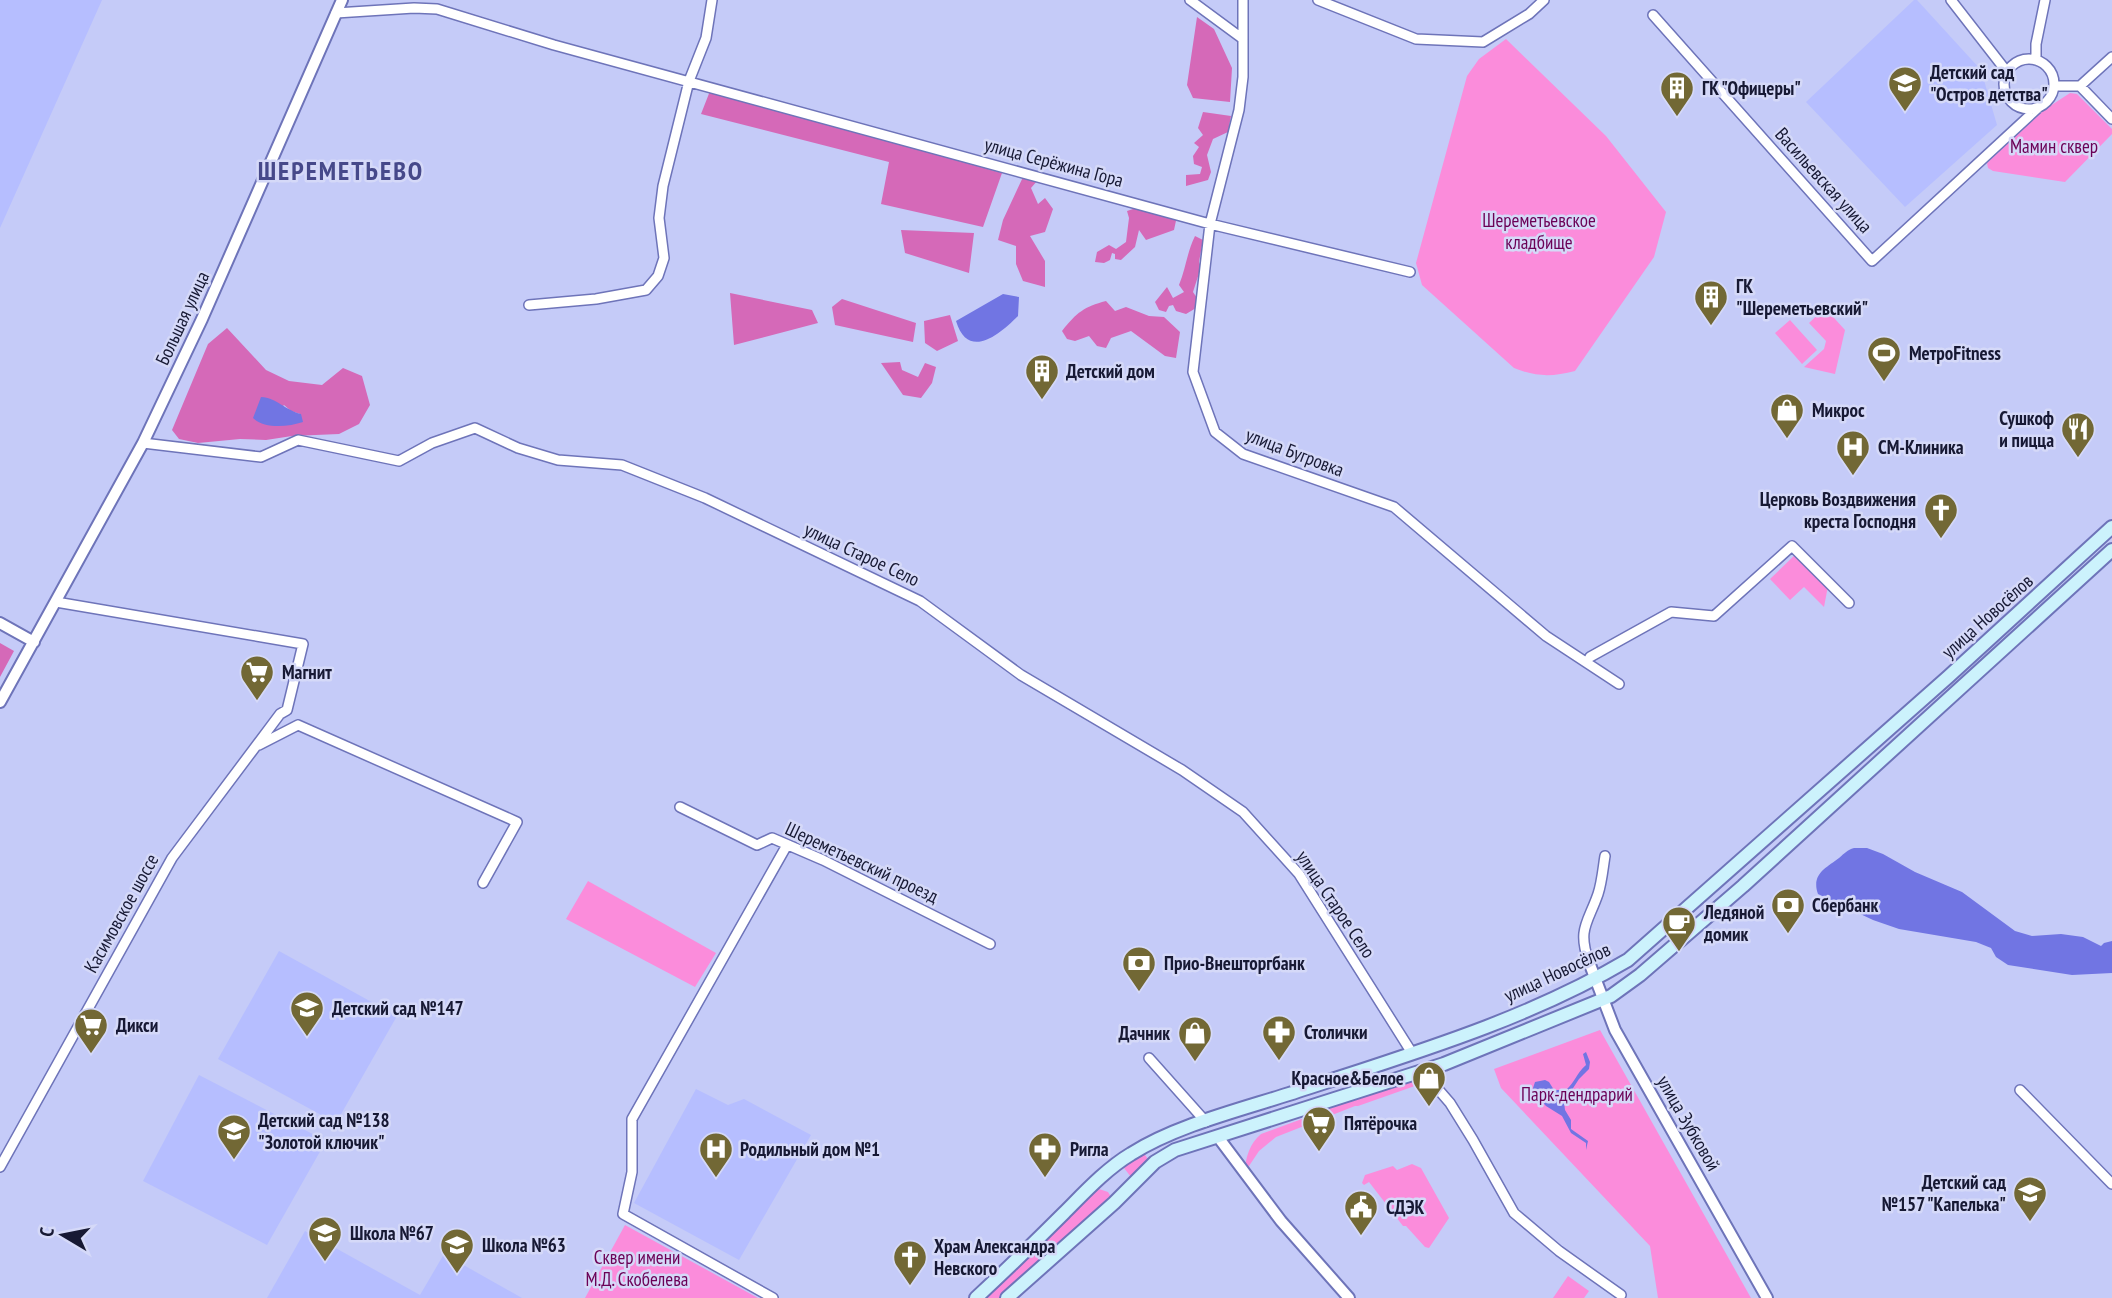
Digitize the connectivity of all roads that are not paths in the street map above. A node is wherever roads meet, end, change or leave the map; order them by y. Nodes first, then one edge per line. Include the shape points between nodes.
1 (342, 0) edge
2 (712, 0) edge
3 (1191, 0) edge
4 (1243, 0) edge
5 (1318, 0) edge
6 (1544, 0) edge
7 (1951, 0) edge
8 (2045, 0) edge
9 (336, 13) junction
10 (1653, 15) dead end
11 (1243, 39) junction
12 (2112, 57) edge
13 (2036, 60) junction
14 (2007, 72) junction
15 (689, 81) junction
16 (2054, 86) junction
17 (2080, 86) junction
18 (2040, 106) junction
19 (2112, 119) edge
20 (1210, 224) junction
21 (1410, 272) dead end
22 (529, 305) dead end
23 (143, 443) junction
24 (2112, 527) edge
25 (2112, 551) edge
26 (56, 602) junction
27 (1849, 603) dead end
28 (0, 623) edge
29 (34, 642) junction
30 (1590, 657) dead end
31 (1619, 684) dead end
32 (0, 702) edge
33 (287, 710) junction
34 (298, 725) junction
35 (256, 746) junction
36 (680, 807) dead end
37 (787, 845) junction
38 (1605, 856) dead end
39 (483, 883) dead end
40 (990, 944) dead end
41 (1589, 962) joint
42 (1595, 979) junction
43 (1603, 1000) junction
44 (1412, 1053) junction
45 (1149, 1058) dead end
46 (1430, 1069) junction
47 (2020, 1090) dead end
48 (1206, 1122) junction
49 (1218, 1137) junction
50 (0, 1167) edge
51 (2112, 1184) edge
52 (1621, 1295) dead end
53 (772, 1298) edge
54 (976, 1298) edge
55 (1007, 1298) edge
56 (1349, 1298) edge
57 (1767, 1298) edge

1 - 9 street, Большая улица
2 - 15 street via 706,38
3 - 11 street
4 - 11 street, улица Бугровка
5 - 6 street via 1416,39 1483,42
7 - 14 street
8 - 13 street
9 - 15 street, улица Серёжина Гора via 437,9
9 - 23 street, Большая улица
10 - 18 street, Васильевская улица via 1872,261
11 - 20 street, улица Бугровка via 1239,110
12 - 17 street
13 - 14 street via 2020,61
13 - 16 street via 2050,70
14 - 18 street via 2004,88 2011,102 2025,109
15 - 20 street, улица Серёжина Гора
15 - 22 street via 663,186 659,218 664,258 658,276 646,290
16 - 17 street
16 - 18 street
17 - 19 street
20 - 21 street, улица Серёжина Гора
20 - 31 street, улица Бугровка via 1193,372 1214,432 1243,454 1394,507 1546,636
23 - 26 street, Большая улица
23 - 44 street, улица Старое Село via 261,457 298,440 399,461 432,443 475,429 558,460 622,465 705,498 920,601 1021,675 1182,770 1243,812 1299,874
24 - 42 main road, улица Новосёлов via 1628,960
25 - 43 main road, улица Новосёлов via 1744,886 1640,975
26 - 29 street, Большая улица
26 - 33 street via 303,644
27 - 30 street via 1792,546 1714,616 1671,612
28 - 29 street
29 - 32 street, Большая улица
33 - 34 street
33 - 35 street, Касимовское шоссе
34 - 35 street
34 - 39 street via 517,822
35 - 50 street, Касимовское шоссе via 172,858
36 - 37 street, Шереметьевский проезд via 757,845 772,838
37 - 40 street, Шереметьевский проезд
37 - 53 street via 632,1119 632,1172 623,1214
38 - 41 street via 1599,892 1583,929
41 - 42 street, улица Зубковой
42 - 43 street, улица Зубковой
42 - 44 main road, улица Новосёлов
43 - 46 main road, улица Новосёлов
43 - 57 street, улица Зубковой via 1615,1030
44 - 48 main road, улица Новосёлов
45 - 48 street
46 - 49 main road, улица Новосёлов
46 - 52 street via 1437,1088 1514,1213
47 - 51 street
48 - 54 main road, улица Новосёлов via 1129,1155
49 - 55 main road, улица Новосёлов via 1175,1150 1155,1162
49 - 56 street via 1281,1221

